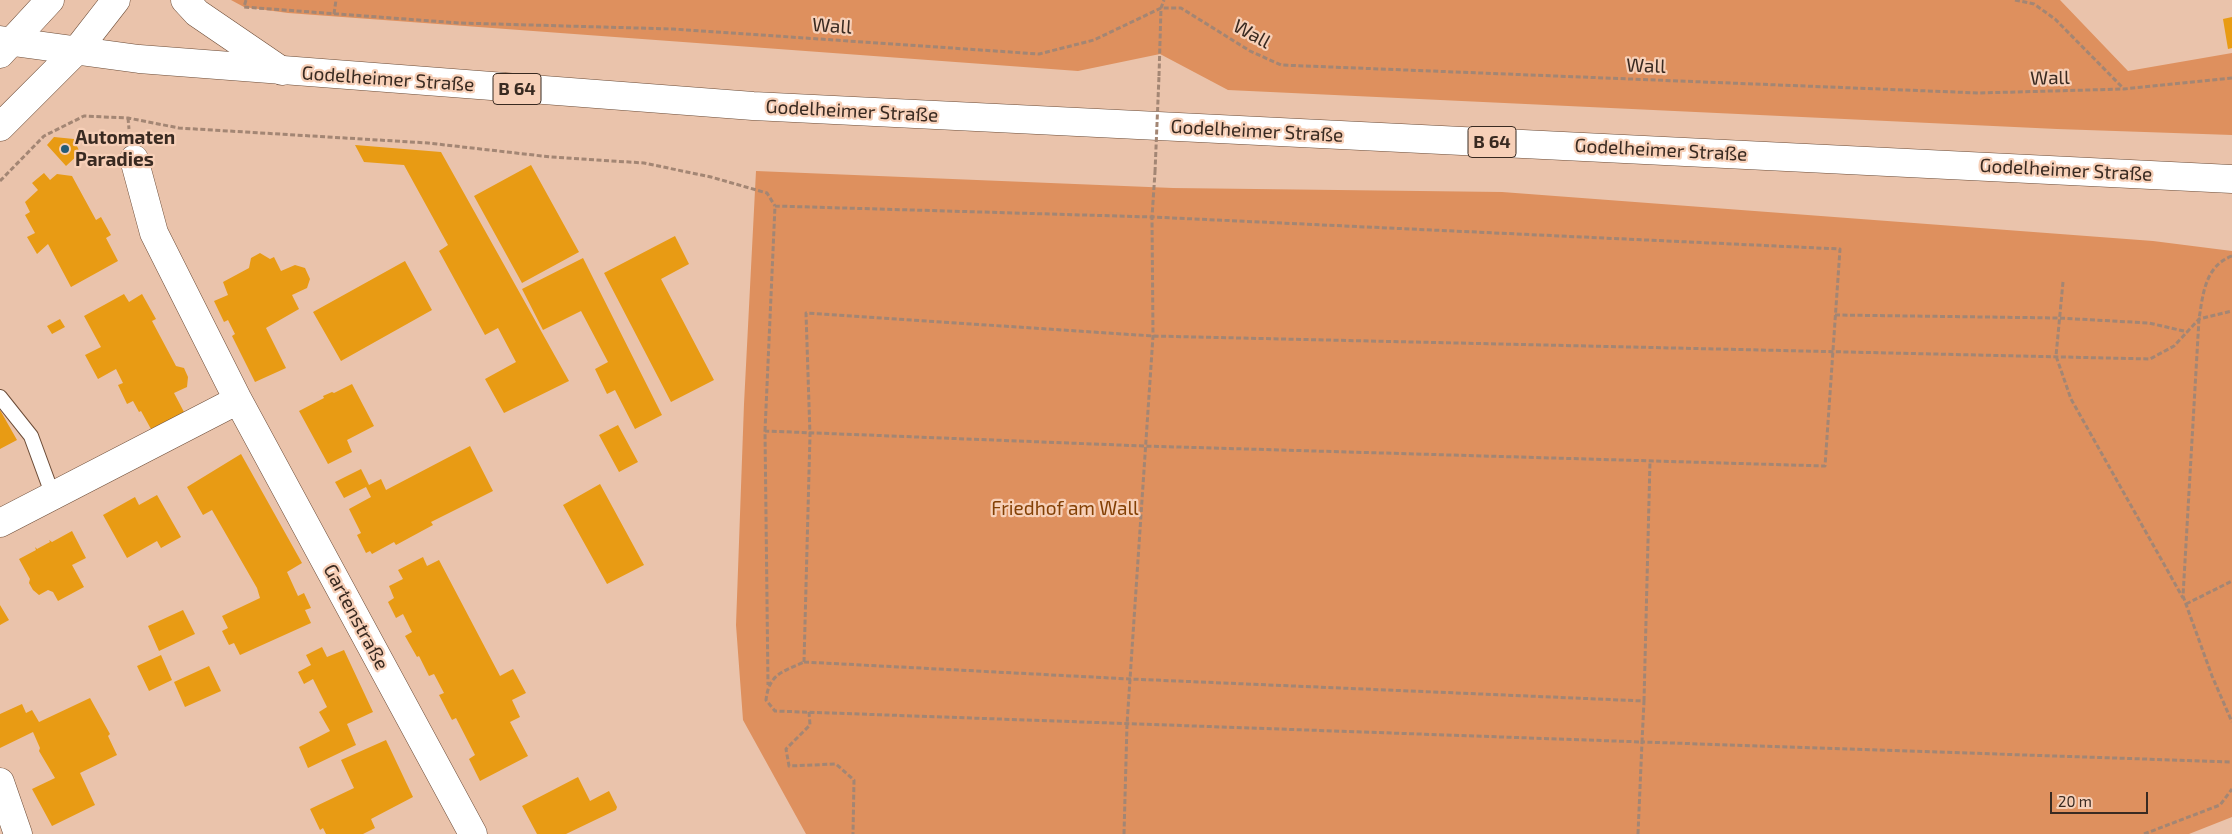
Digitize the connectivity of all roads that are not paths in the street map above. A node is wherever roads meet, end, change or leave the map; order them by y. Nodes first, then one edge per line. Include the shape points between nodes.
1 (50, 0) edge
2 (116, 0) edge
3 (191, 7) edge
4 (4, 45) edge
5 (77, 50) junction
6 (282, 71) junction
7 (0, 127) edge
8 (134, 159) dead end
9 (2232, 179) edge
10 (0, 396) edge
11 (238, 400) junction
12 (53, 496) junction
13 (0, 523) edge
14 (0, 782) edge
15 (18, 834) edge
16 (473, 834) edge

1 - 4 main road
2 - 5 main road
3 - 6 main road, Godelheimer Straße
4 - 5 main road, Godelheimer Straße / B 64
5 - 6 main road, Godelheimer Straße / B 64 via 139,60
5 - 7 main road
6 - 9 main road, Godelheimer Straße / B 64 via 753,106
8 - 11 main road, Gartenstraße via 154,233
10 - 12 lane via 31,436
11 - 12 main road
11 - 16 main road, Gartenstraße
12 - 13 main road
14 - 15 main road

